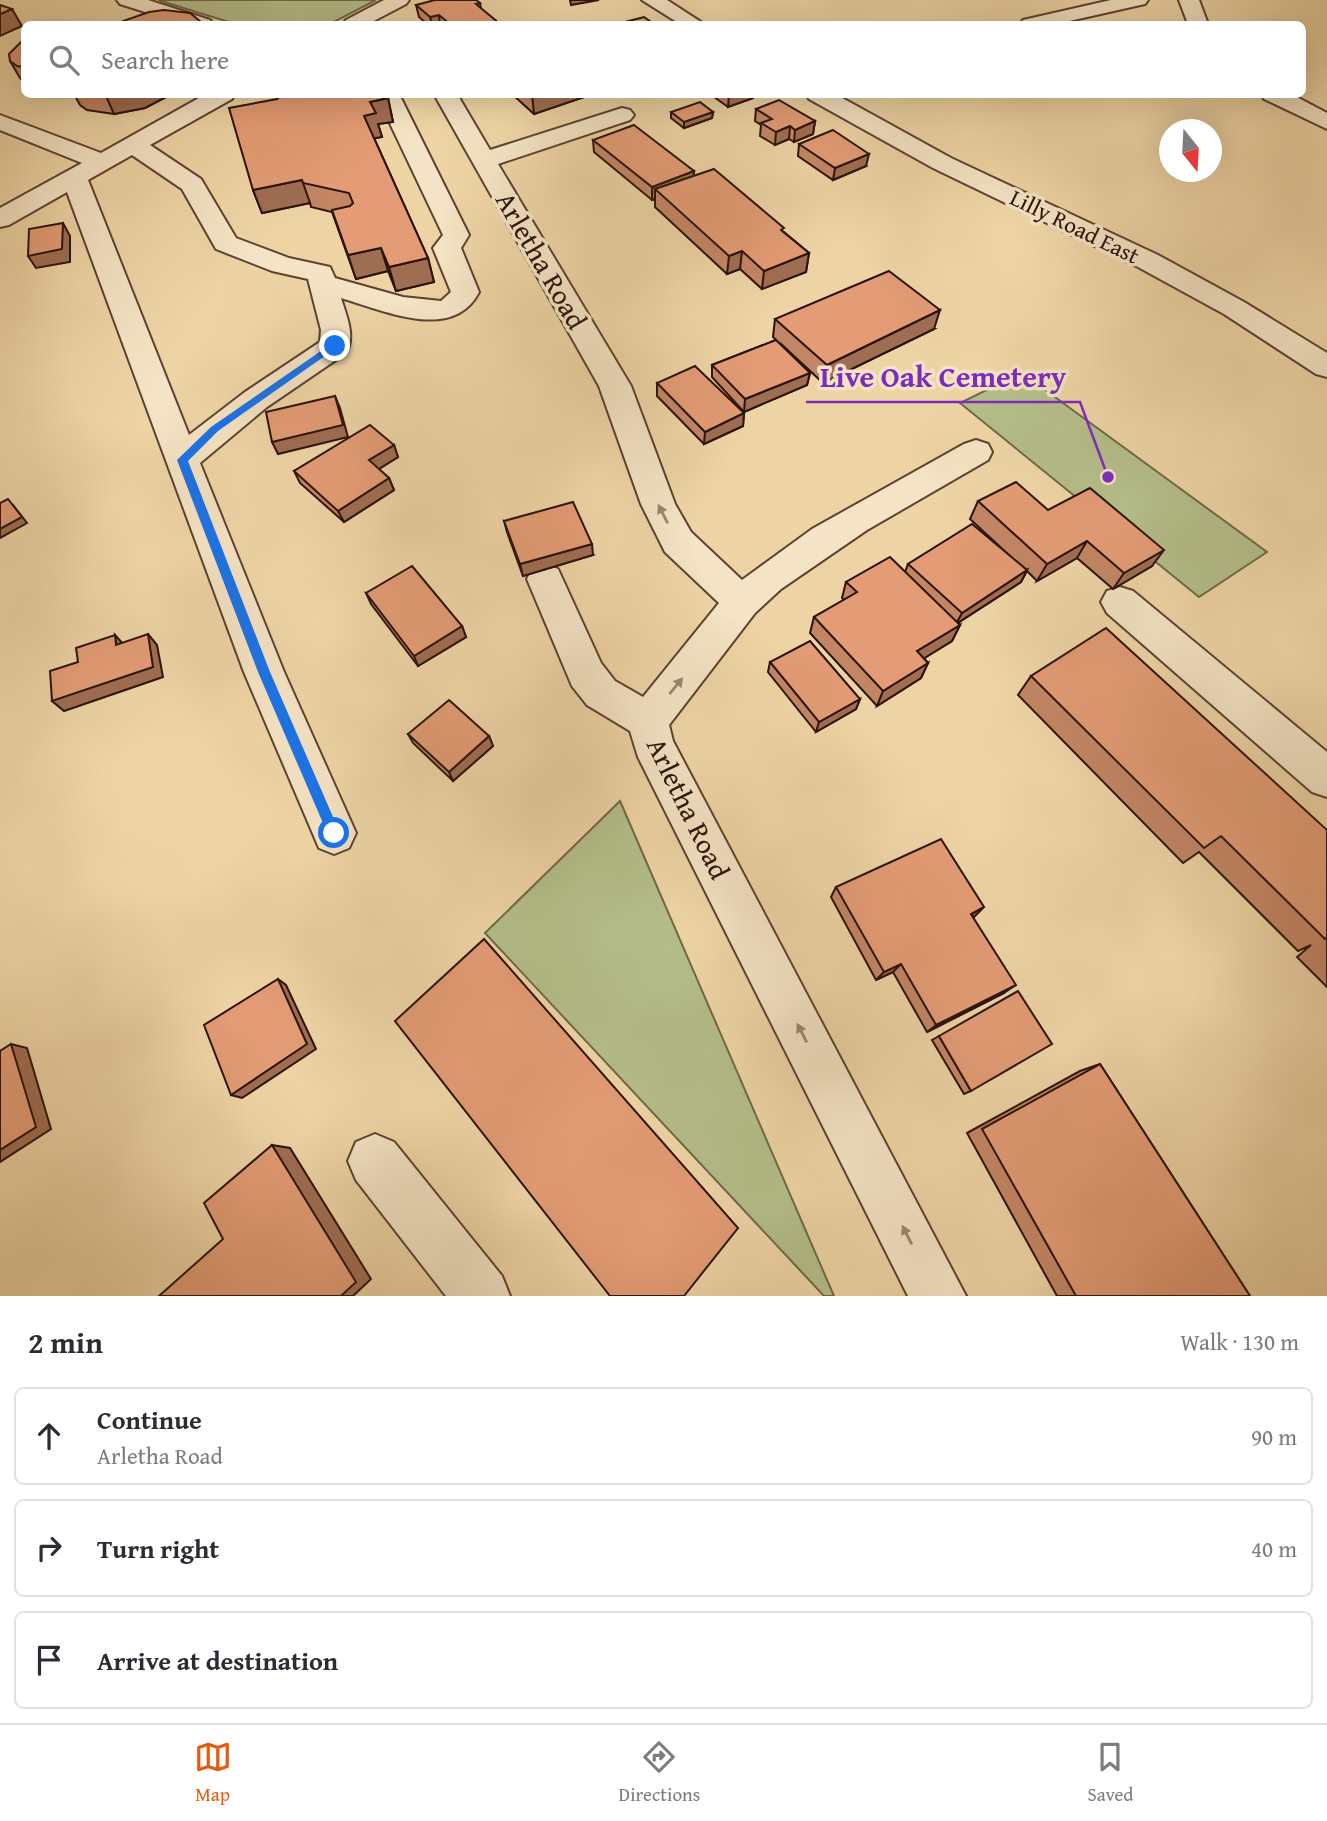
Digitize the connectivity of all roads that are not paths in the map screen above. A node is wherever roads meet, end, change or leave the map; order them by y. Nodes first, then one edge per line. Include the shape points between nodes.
1 (127, 0) edge
2 (652, 0) edge
3 (1138, 0) edge
4 (1189, 0) edge
5 (395, 2) edge
6 (194, 21) edge
7 (359, 21) edge
8 (403, 21) edge
9 (689, 21) edge
10 (1044, 21) edge
11 (1197, 21) edge
12 (217, 98) edge
13 (389, 98) edge
14 (447, 98) edge
15 (824, 98) edge
16 (1280, 98) edge
17 (622, 115) dead end
18 (0, 122) edge
19 (1327, 122) edge
20 (133, 145) junction
21 (484, 160) junction
22 (88, 170) junction
23 (0, 219) edge
24 (323, 283) junction
25 (1327, 367) edge
26 (976, 452) dead end
27 (182, 460) junction
28 (545, 579) dead end
29 (742, 602) junction
30 (1121, 602) dead end
31 (648, 720) junction
32 (1327, 778) edge
33 (334, 833) dead end
34 (375, 1161) dead end
35 (482, 1296) edge
36 (938, 1296) edge

1 - 6 street
2 - 9 street
3 - 10 street
4 - 11 street
5 - 7 street
5 - 8 street
12 - 20 street
13 - 24 street via 456,234 447,248 465,292 461,302 447,310 428,311
14 - 21 street, Arletha Road
15 - 25 street, Lilly Road East via 942,163 1148,261
16 - 19 street
17 - 21 street
18 - 22 street
20 - 22 street
20 - 24 street via 192,184 226,243 282,265 320,273
29 -> 21 street, Arletha Road via 678,542 658,504 615,386
22 - 23 street
22 - 27 street
24 - 27 street via 336,330 335,346 223,423
26 - 29 street via 812,547
27 - 33 street via 264,672
28 - 31 street via 586,674 601,693
31 -> 29 street, Arletha Road
30 - 32 street
36 -> 31 street, Arletha Road via 653,744
34 - 35 street

